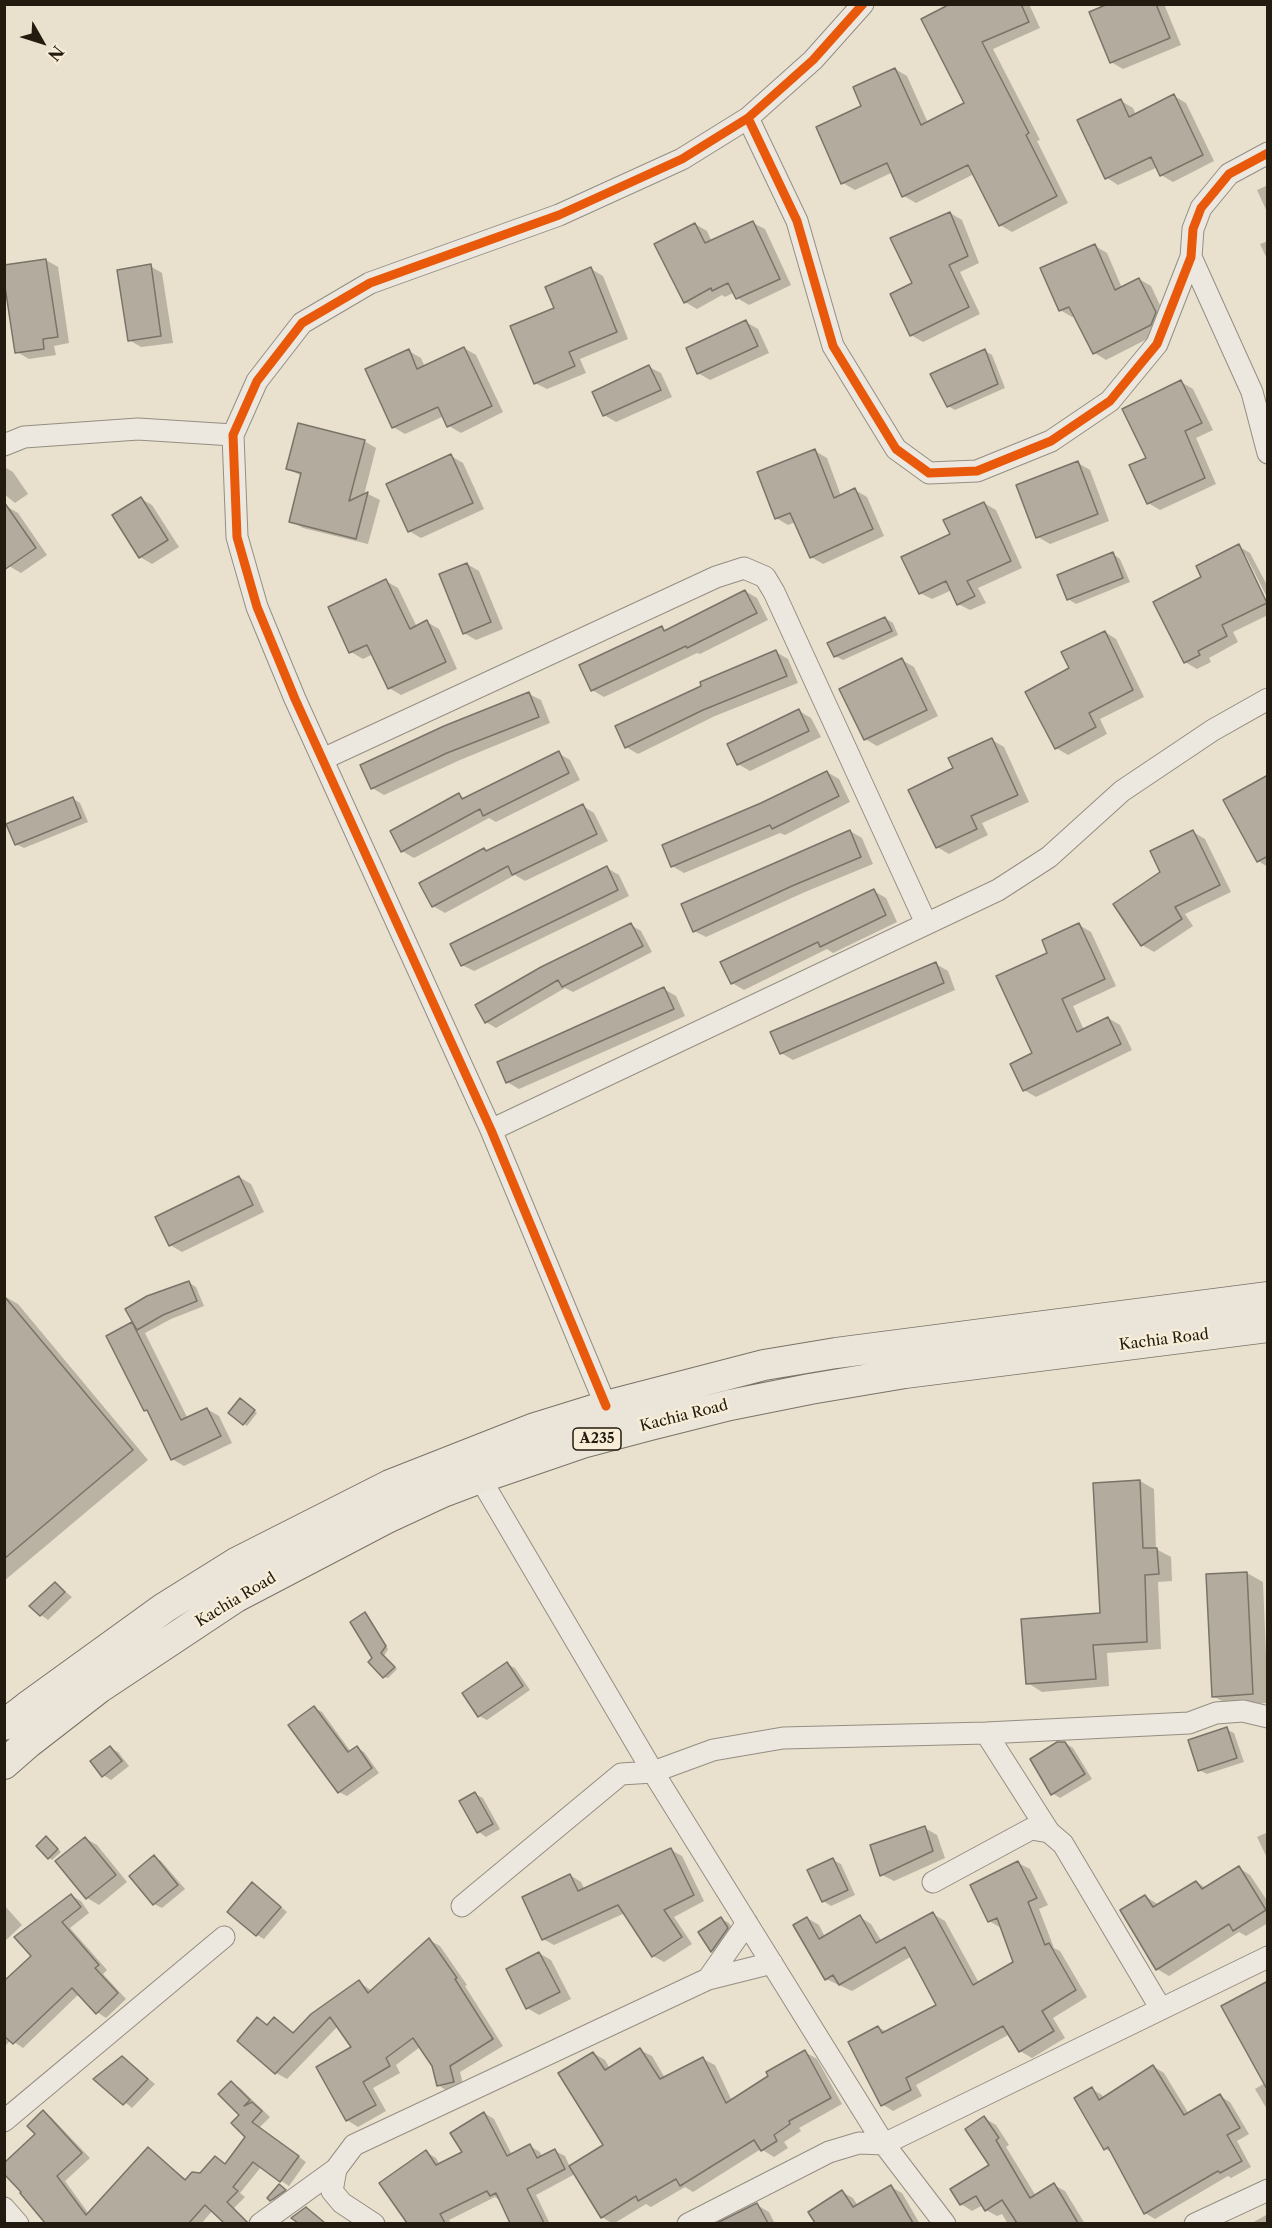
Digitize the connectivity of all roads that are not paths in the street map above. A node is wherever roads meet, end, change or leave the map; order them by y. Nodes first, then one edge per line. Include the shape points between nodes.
1 (863, 4) edge
2 (748, 118) junction
3 (1268, 153) edge
4 (1191, 257) junction
5 (233, 435) junction
6 (4, 445) edge
7 (1268, 453) edge
8 (1268, 699) edge
9 (322, 759) junction
10 (926, 923) junction
11 (491, 1130) junction
12 (1268, 1297) edge
13 (1268, 1327) edge
14 (606, 1406) junction
15 (480, 1478) junction
16 (1268, 1717) edge
17 (4, 1725) edge
18 (986, 1734) junction
19 (4, 1764) edge
20 (653, 1772) junction
21 (1049, 1832) junction
22 (933, 1882) dead end
23 (462, 1906) dead end
24 (747, 1923) junction
25 (224, 1938) dead end
26 (1268, 1957) edge
27 (772, 1963) junction
28 (708, 1979) junction
29 (1161, 2009) junction
30 (4, 2121) edge
31 (884, 2144) junction
32 (336, 2169) junction
33 (1268, 2190) edge
34 (4, 2208) edge
35 (18, 2223) edge
36 (260, 2223) edge
37 (374, 2223) edge
38 (688, 2223) edge
39 (945, 2223) edge
40 (1195, 2223) edge

1 - 2 street via 813,60
2 - 4 street via 797,221 833,346 896,449 929,473 977,471 1051,441 1110,401 1157,344
2 - 5 street via 682,159 559,215 370,283 302,323 257,381
3 - 4 street via 1229,174 1201,208 1193,230
4 - 7 street via 1252,392
5 - 6 street via 138,429 24,437
5 - 9 street via 237,537 257,607
8 - 10 street via 1213,730 1122,791 1049,857 998,890
9 - 10 street via 705,582 744,568 765,577 774,592
9 - 11 street
10 - 11 street
11 - 14 street
12 - 14 highway, Kachia Road / A235 via 764,1365
13 - 15 highway, Kachia Road / A235 via 905,1373 787,1394 582,1443
14 - 17 highway, Kachia Road / A235 via 535,1428 390,1485 246,1558 164,1608
15 - 19 highway, Kachia Road / A235 via 385,1519 236,1597 99,1688
15 - 20 street
16 - 18 street via 1243,1711 1216,1713 1189,1723
18 - 20 street via 783,1738 713,1750
18 - 21 street
20 - 23 street via 621,1774
20 - 24 street
21 - 22 street via 1031,1829
21 - 29 street via 1063,1845
24 - 27 street
24 - 28 street
25 - 30 street
26 - 29 street
27 - 28 street
27 - 31 street
28 - 32 street via 354,2145
29 - 31 street
31 - 38 street via 859,2143 829,2152
31 - 39 street
32 - 36 street
32 - 37 street via 332,2191 342,2203
33 - 40 street
34 - 35 street

